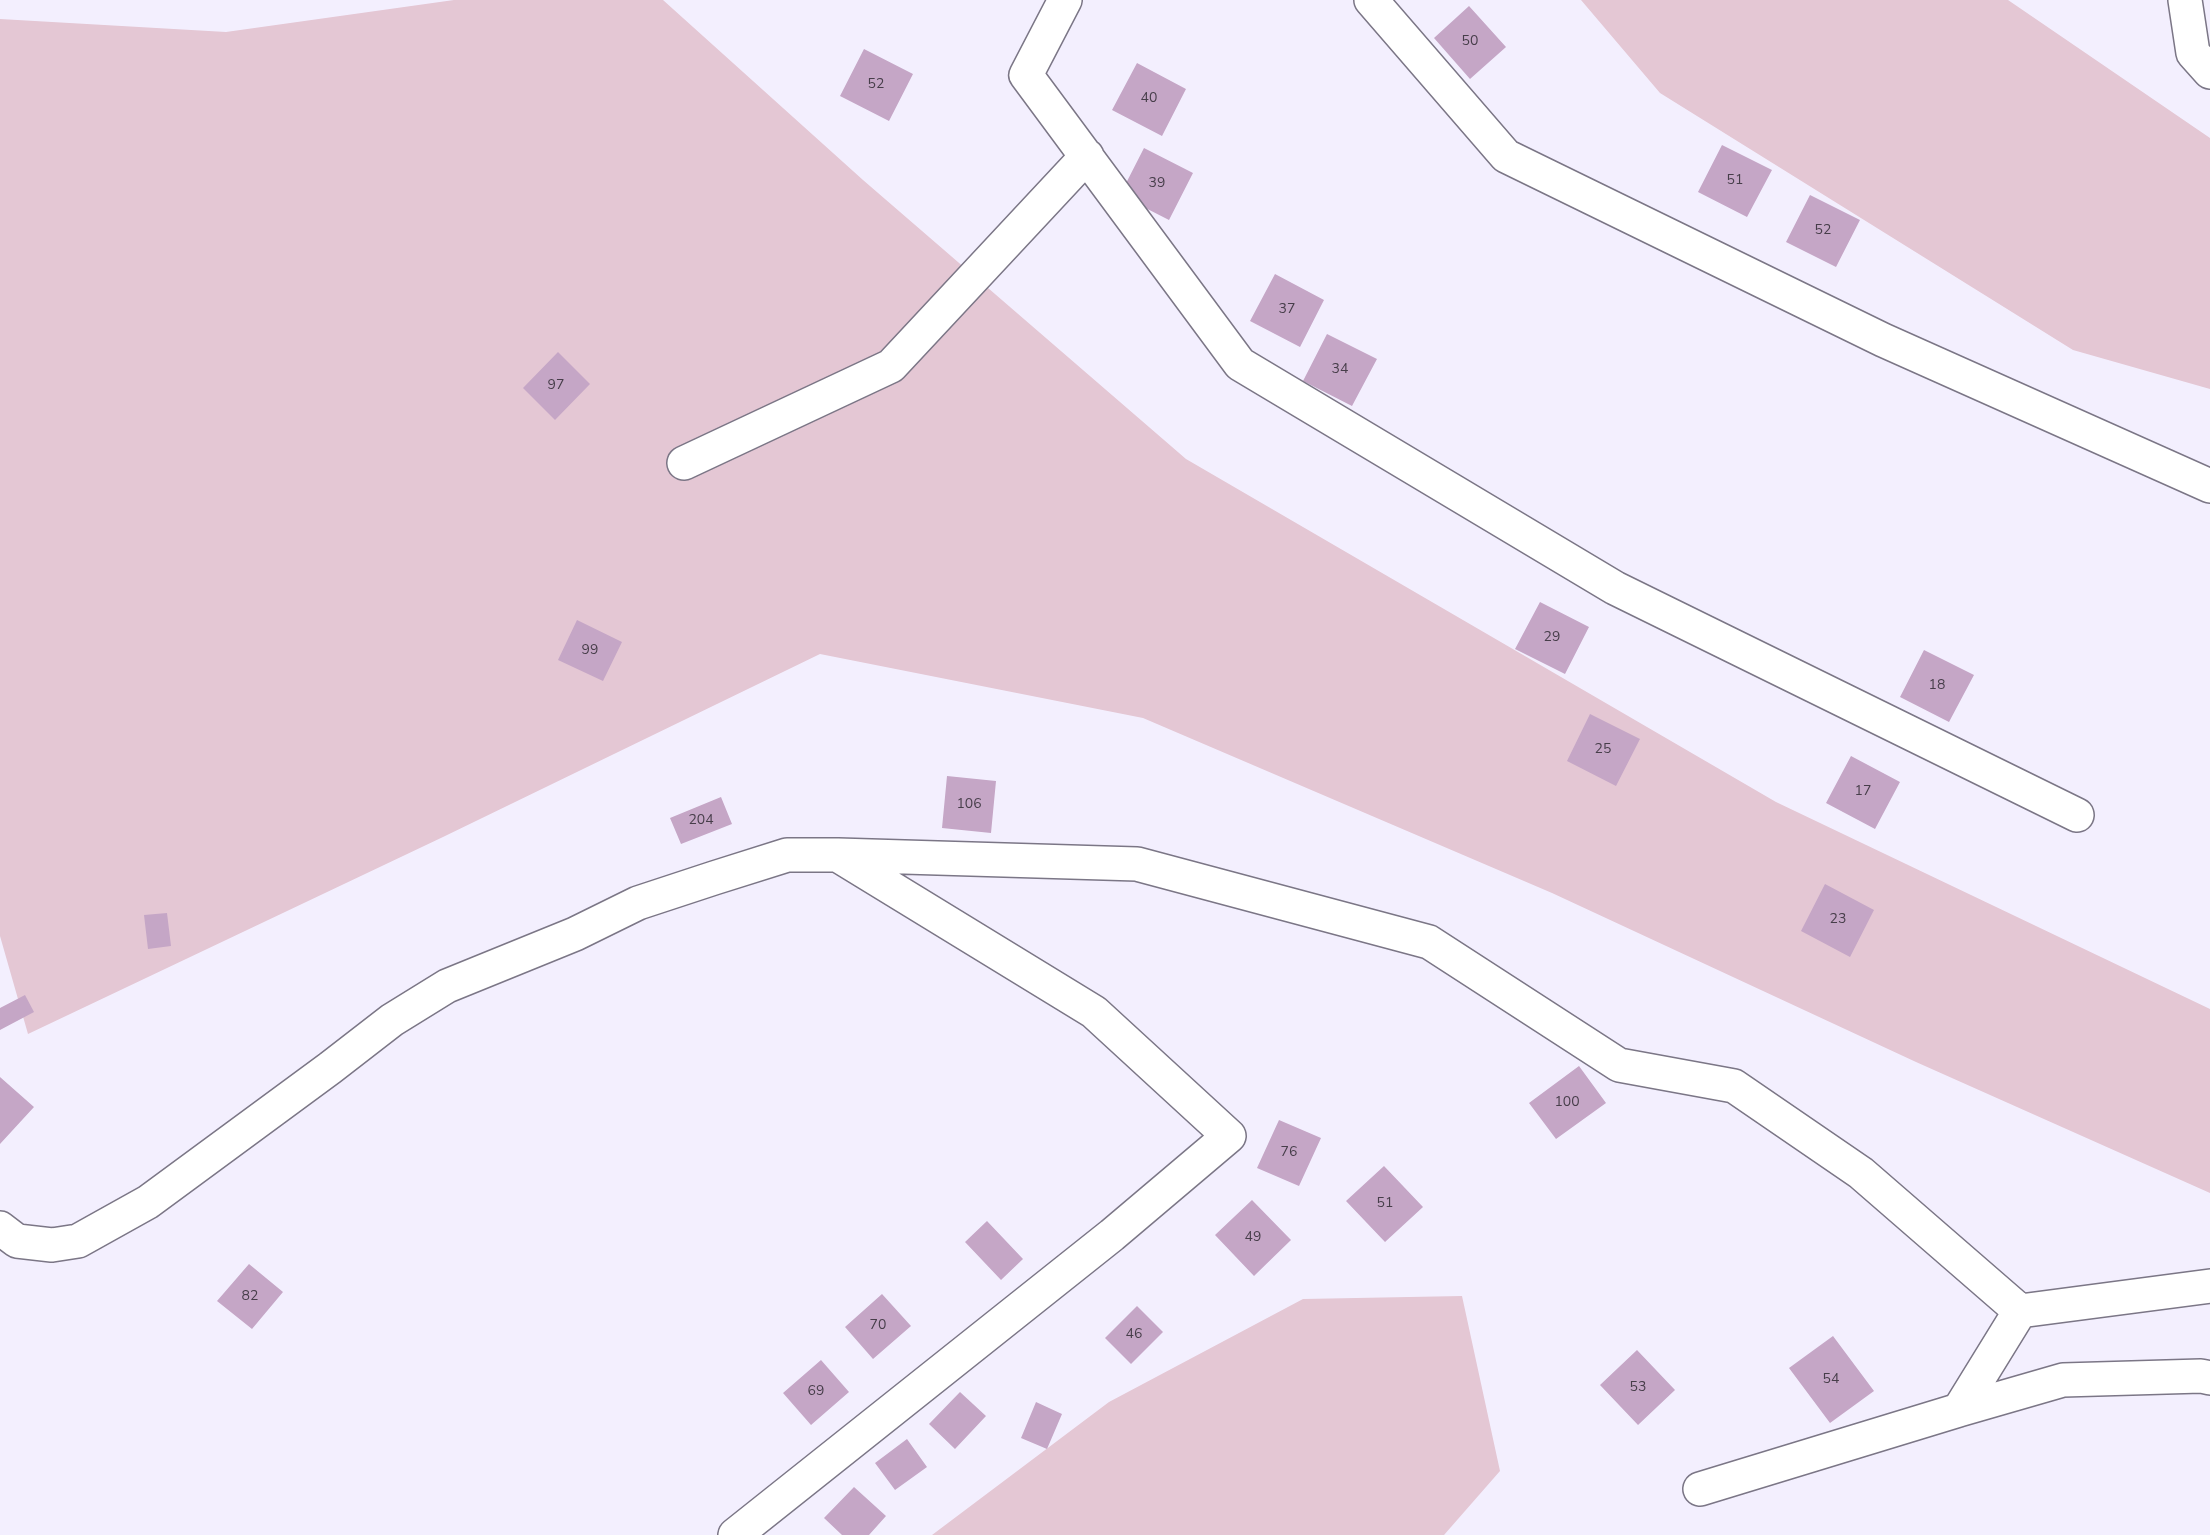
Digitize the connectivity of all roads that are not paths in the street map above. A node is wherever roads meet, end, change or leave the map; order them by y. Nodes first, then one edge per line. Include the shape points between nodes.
1 (1065, 0) edge
2 (1371, 0) edge
3 (2185, 0) edge
4 (2210, 72) edge
5 (1087, 156) junction
6 (684, 463) dead end
7 (2210, 486) edge
8 (2077, 815) dead end
9 (838, 855) junction
10 (0, 1228) edge
11 (2210, 1286) edge
12 (2020, 1311) junction
13 (2210, 1378) edge
14 (1959, 1410) junction
15 (1700, 1489) dead end
16 (735, 1535) edge

1 - 5 lane via 1026,75
2 - 7 lane via 1506,156 1883,340
3 - 4 lane via 2193,53
5 - 6 lane via 891,366
5 - 8 lane via 1240,364 1615,588
9 - 10 lane via 787,855 638,903 576,934 447,986 392,1020 148,1202 78,1241 52,1245 17,1241
9 - 12 lane via 1137,864 1429,942 1619,1065 1734,1086 1861,1173
9 - 16 lane via 1094,1012 1229,1136 1112,1235
11 - 12 lane
12 - 14 lane
13 - 14 lane via 2063,1380
14 - 15 lane

